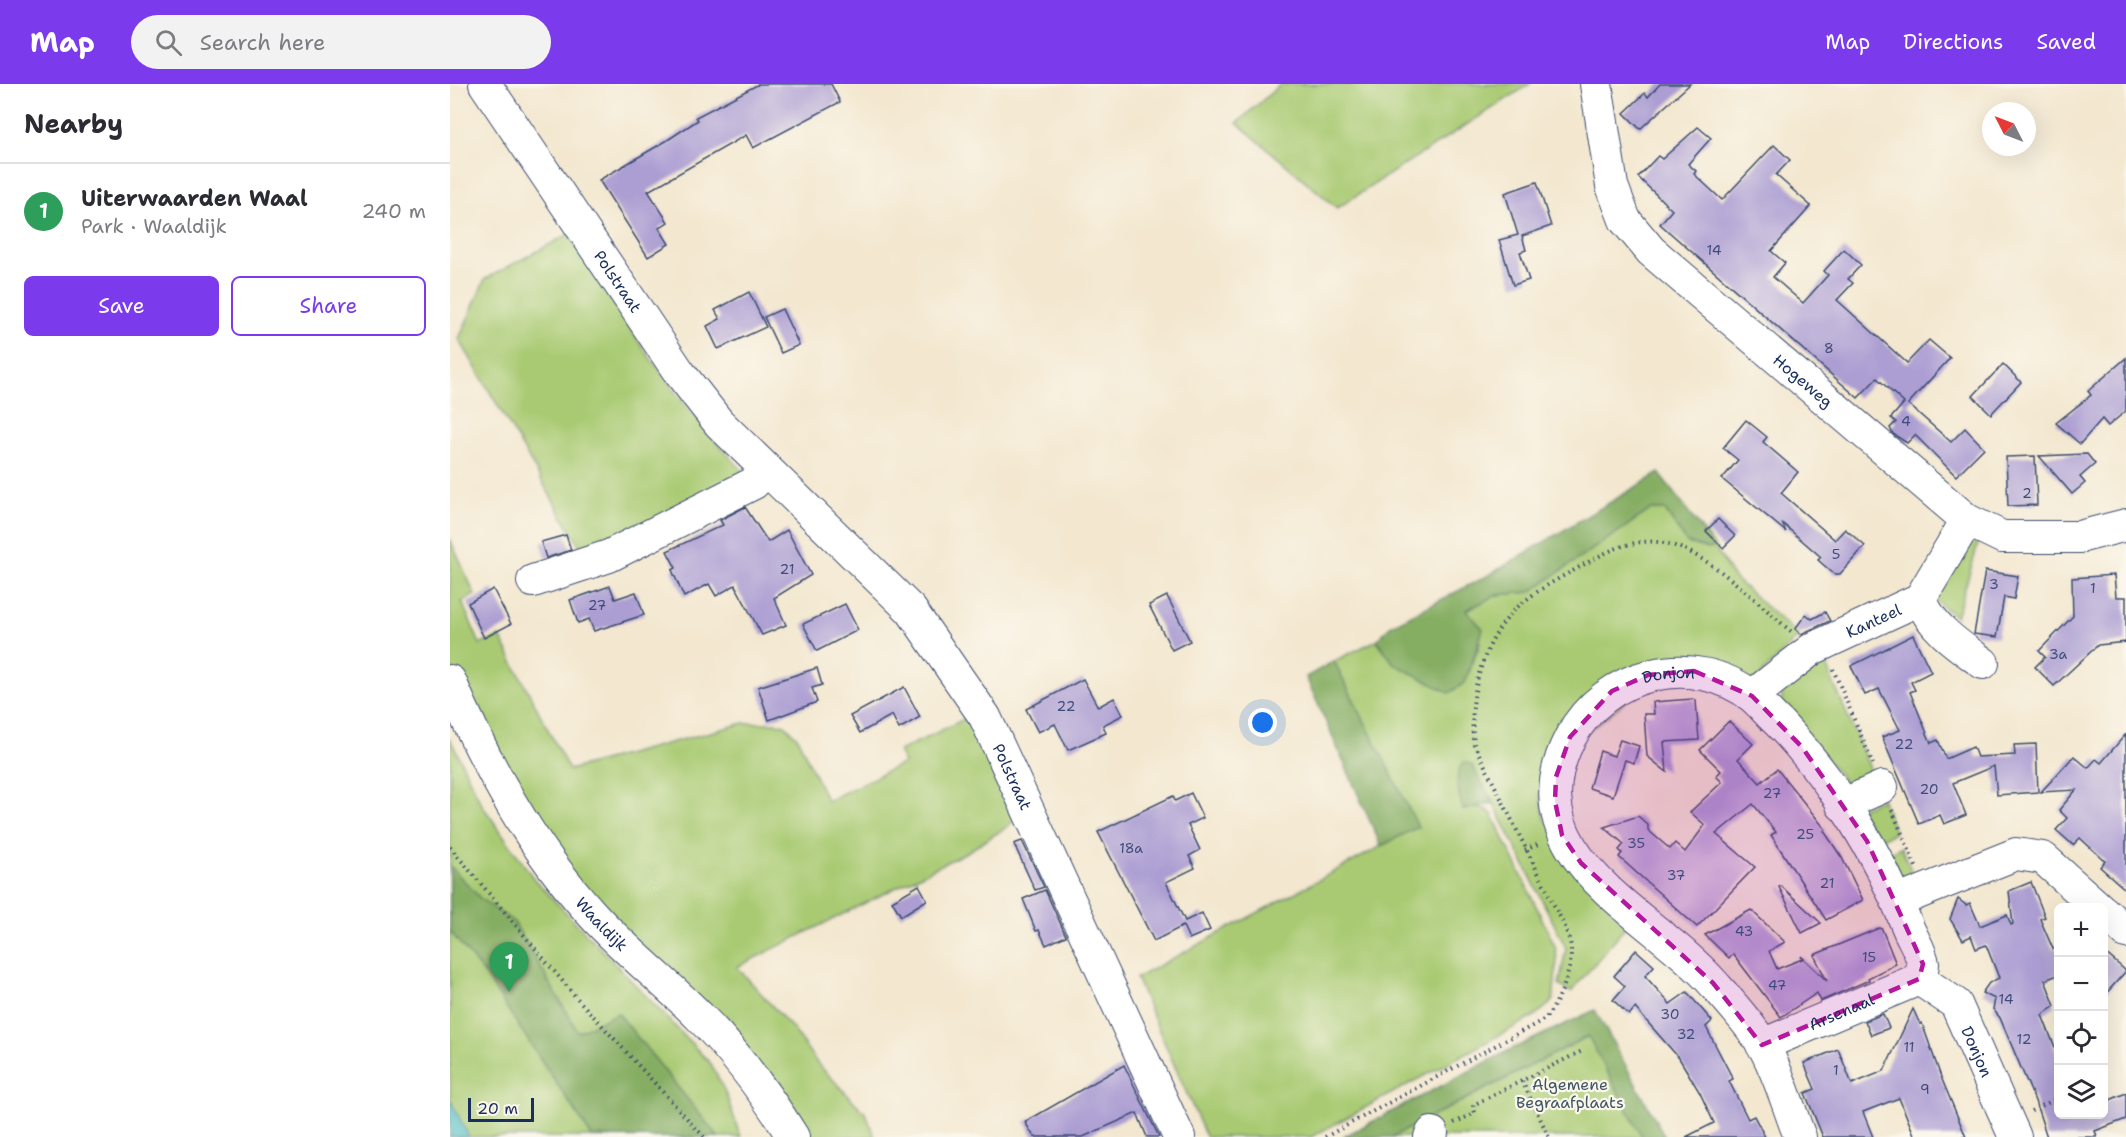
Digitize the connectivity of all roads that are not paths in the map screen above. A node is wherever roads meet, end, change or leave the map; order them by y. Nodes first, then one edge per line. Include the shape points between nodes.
1 (485, 84) edge
2 (1596, 84) edge
3 (766, 470) junction
4 (1967, 520) junction
5 (2126, 525) edge
6 (533, 581) dead end
7 (1920, 600) junction
8 (1983, 663) dead end
9 (450, 681) edge
10 (1752, 696) junction
11 (1882, 787) road end
12 (1842, 805) junction
13 (1912, 896) junction
14 (2093, 903) edge
15 (2108, 916) edge
16 (2126, 932) edge
17 (1919, 979) junction
18 (1762, 1045) junction
19 (793, 1137) edge
20 (1179, 1137) edge
21 (1800, 1137) edge
22 (2015, 1137) edge

1 - 3 street, Polstraat via 679,372 719,423
2 - 4 street, Hogeweg via 1612,186 1625,220 1651,251
3 - 6 street via 754,483 609,556
3 - 20 street, Polstraat via 911,610 985,717
4 - 5 street, Hogeweg via 2002,537 2079,537
4 - 7 street, Kanteel
7 - 8 street via 1928,618 1943,634
7 - 10 street, Kanteel via 1822,643
9 - 19 street, Waaldijk via 506,795 544,856 593,916 733,1053
10 - 12 street, Donjon via 1802,747
10 - 18 street, Donjon via 1694,671 1628,681 1611,691 1570,737 1556,777 1555,801 1562,835 1581,864 1713,983
11 - 12 street
12 - 13 street, Donjon
13 - 14 street via 2016,854 2043,858
13 - 17 street, Donjon via 1923,964
15 - 16 street
17 - 18 street, Arsenaal
17 - 22 street, Donjon via 1956,1004
18 - 21 street, Donjon

